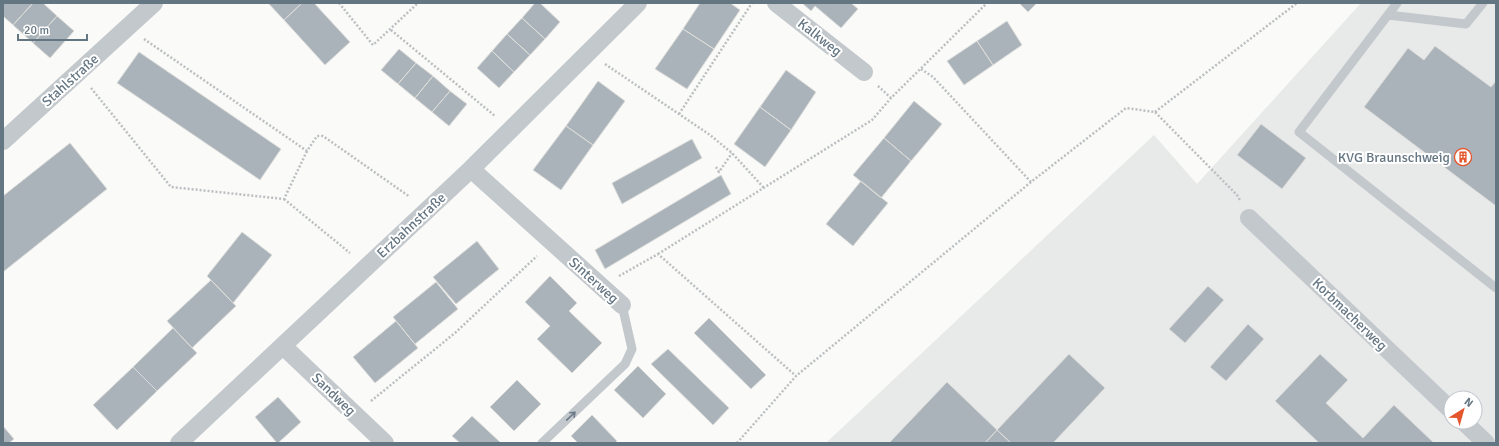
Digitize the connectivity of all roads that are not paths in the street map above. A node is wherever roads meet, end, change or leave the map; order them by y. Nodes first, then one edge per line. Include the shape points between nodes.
1 (154, 3) edge
2 (638, 3) edge
3 (776, 3) edge
4 (1397, 3) edge
5 (1483, 3) edge
6 (1388, 15) junction
7 (864, 72) dead end
8 (3, 141) edge
9 (471, 168) junction
10 (1249, 218) road end
11 (1496, 288) edge
12 (622, 305) joint
13 (284, 346) junction
14 (1443, 402) edge
15 (1472, 430) edge
16 (179, 443) edge
17 (385, 443) edge
18 (542, 443) edge
19 (1486, 443) edge

1 - 8 street, Stahlstraße
2 - 9 street, Erzbahnstraße
3 - 7 street, Kalkweg
4 - 6 lane
5 - 6 lane via 1466,24
6 - 11 lane via 1299,132
9 - 12 street, Sinterweg
9 - 13 street, Erzbahnstraße
10 - 14 street, Korbmacherweg
18 -> 12 lane, Sinterweg via 625,364 632,349
13 - 16 street, Erzbahnstraße
13 - 17 street, Sandweg
15 - 19 street

